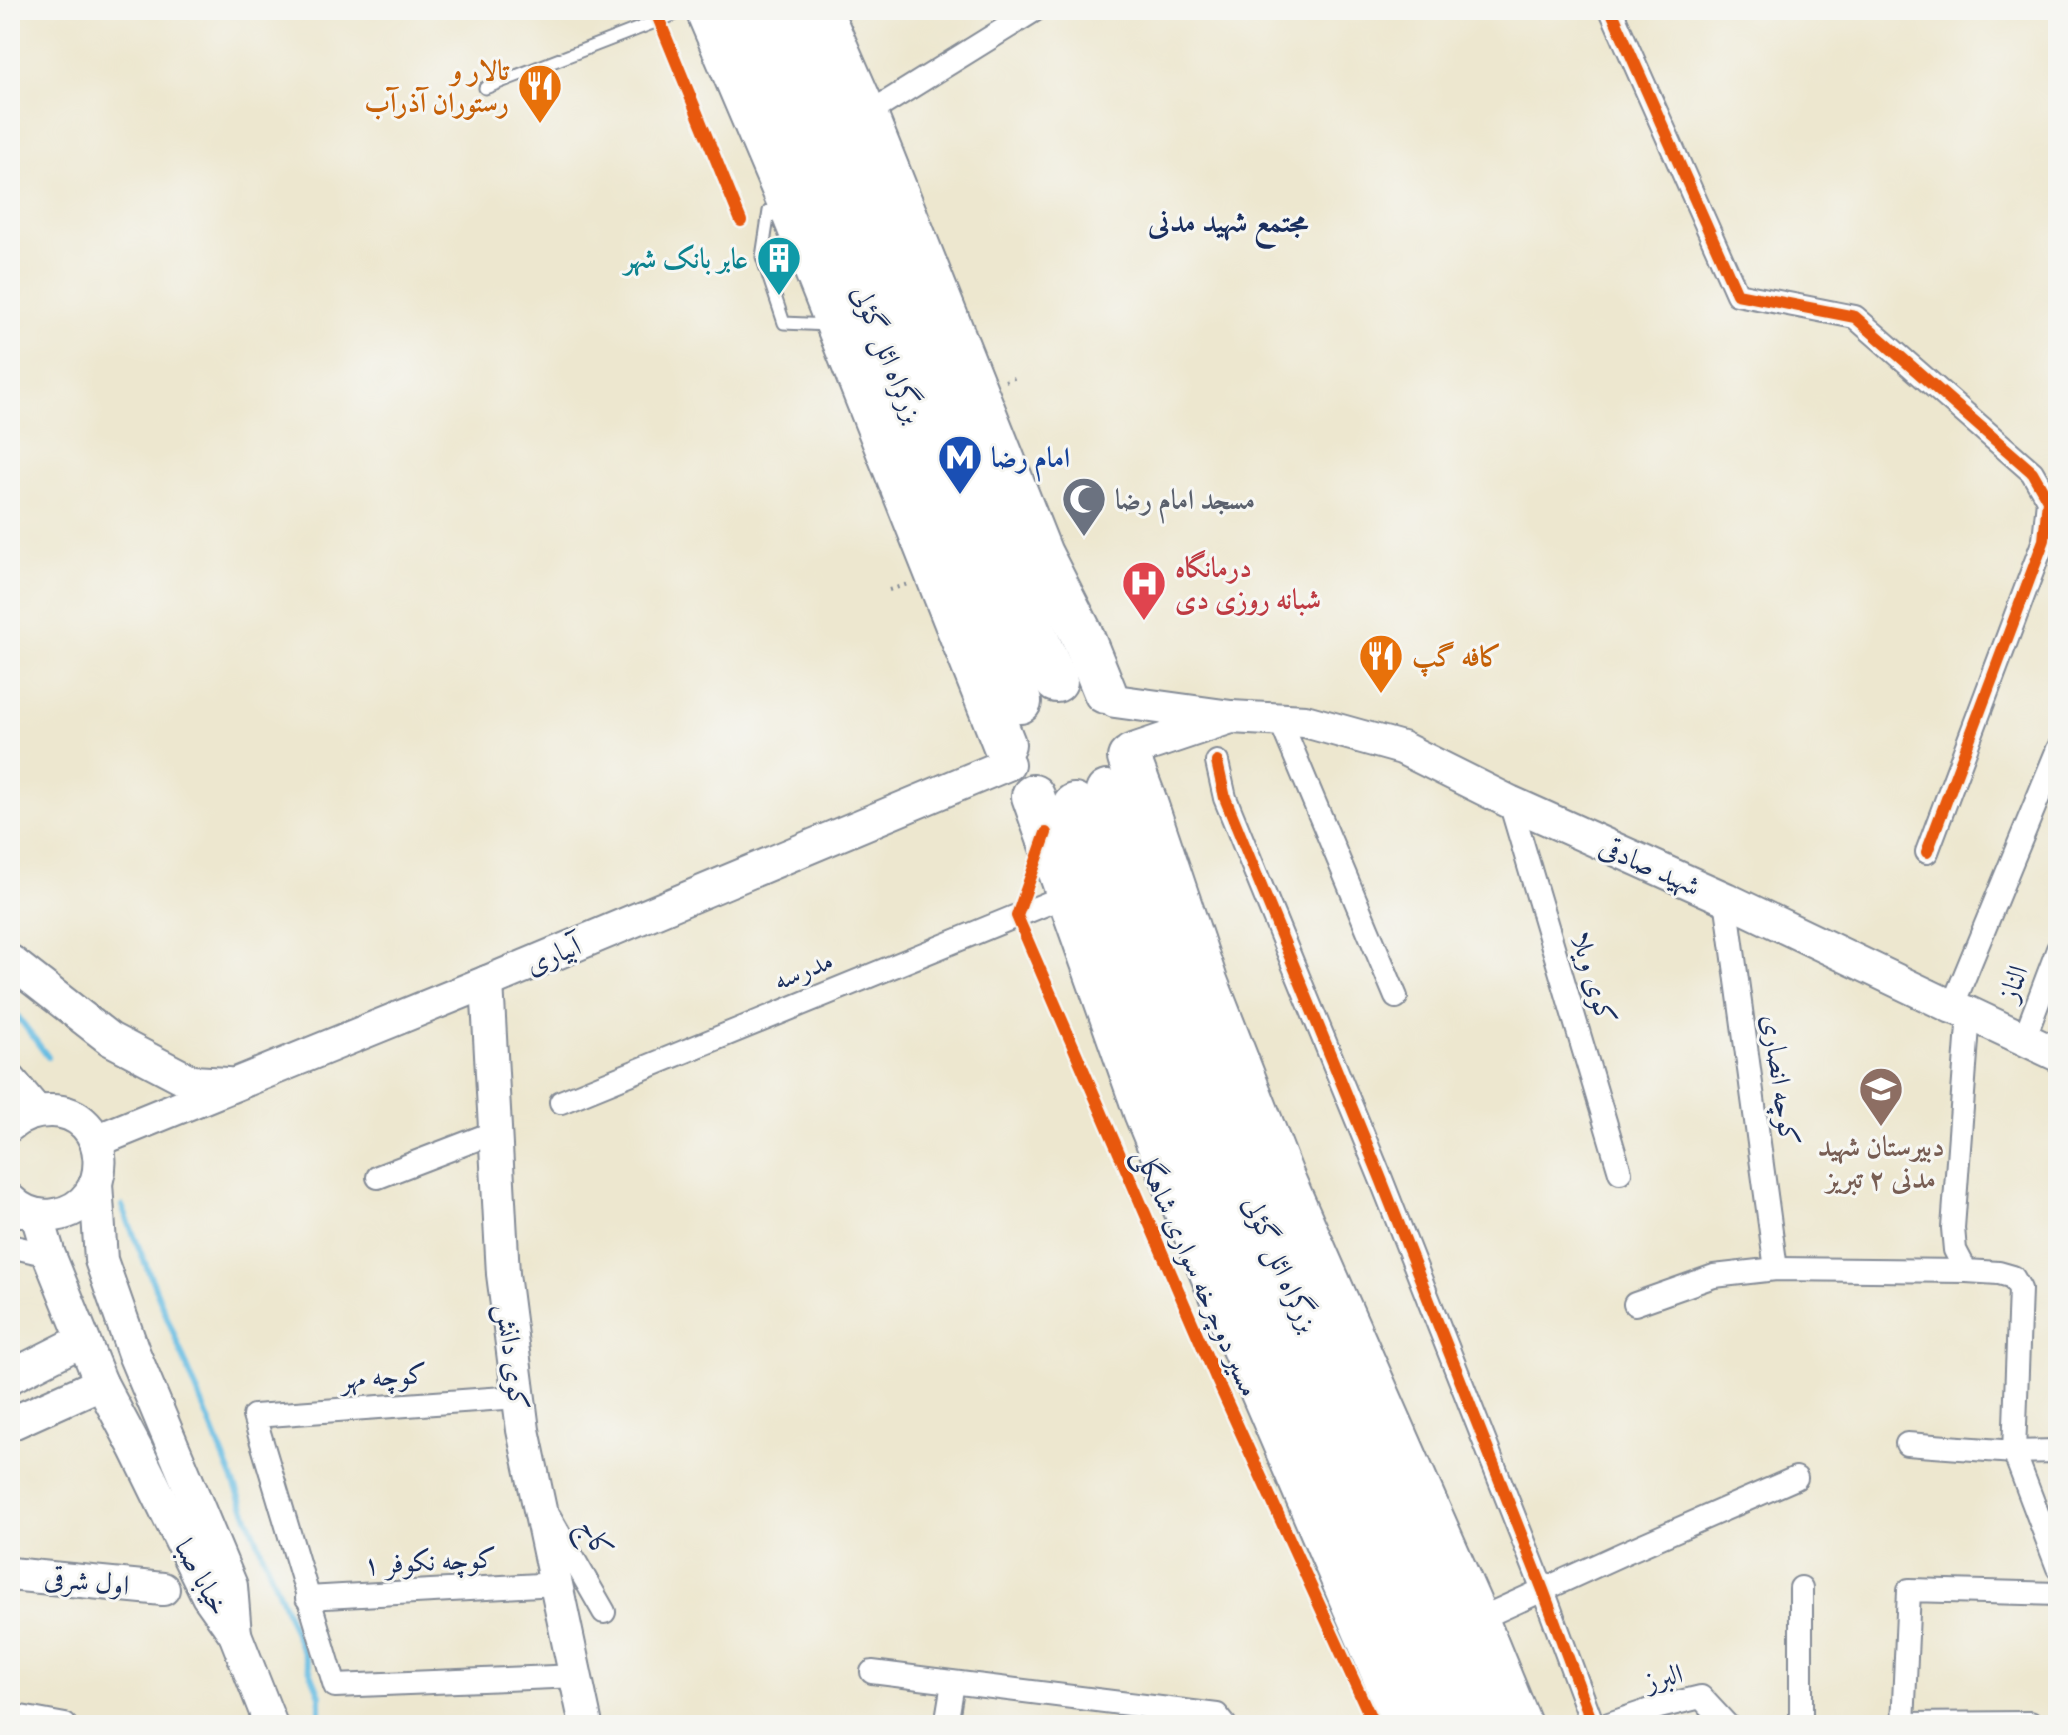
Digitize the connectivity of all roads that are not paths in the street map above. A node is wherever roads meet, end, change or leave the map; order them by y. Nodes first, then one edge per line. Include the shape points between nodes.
1 (686, 10) edge
2 (707, 10) edge
3 (748, 10) edge
4 (782, 10) edge
5 (820, 10) edge
6 (1035, 10) edge
7 (1611, 10) edge
8 (485, 88) dead end
9 (866, 115) junction
10 (769, 211) dead end
11 (838, 326) junction
12 (1056, 681) junction
13 (1110, 697) junction
14 (1020, 702) junction
15 (1231, 717) junction
16 (1280, 720) junction
17 (2058, 749) edge
18 (1130, 754) junction
19 (1217, 762) dead end
20 (1015, 768) junction
21 (1090, 799) junction
22 (1510, 802) junction
23 (1927, 852) dead end
24 (1068, 895) junction
25 (1726, 899) junction
26 (2058, 949) edge
27 (10, 961) edge
28 (487, 982) junction
29 (1396, 997) dead end
30 (1961, 1010) junction
31 (2024, 1039) junction
32 (2058, 1055) edge
33 (10, 1080) edge
34 (235, 1085) junction
35 (561, 1102) dead end
36 (23, 1118) edge
37 (495, 1132) junction
38 (96, 1141) junction
39 (1620, 1172) dead end
40 (378, 1177) dead end
41 (96, 1183) junction
42 (24, 1207) edge
43 (10, 1246) edge
44 (49, 1255) junction
45 (1776, 1269) junction
46 (1966, 1271) junction
47 (1635, 1304) dead end
48 (83, 1340) junction
49 (10, 1377) edge
50 (101, 1383) junction
51 (518, 1397) junction
52 (10, 1424) edge
53 (1907, 1444) dead end
54 (2058, 1451) edge
55 (2014, 1452) junction
56 (1796, 1478) dead end
57 (537, 1494) junction
58 (2058, 1568) edge
59 (10, 1574) edge
60 (557, 1584) junction
61 (1801, 1588) dead end
62 (163, 1589) dead end
63 (1543, 1590) junction
64 (2058, 1594) edge
65 (307, 1598) junction
66 (604, 1612) dead end
67 (1477, 1620) junction
68 (235, 1634) junction
69 (872, 1672) dead end
70 (577, 1676) junction
71 (953, 1683) junction
72 (10, 1715) edge
73 (583, 1720) edge
74 (2030, 1723) edge
75 (65, 1725) edge
76 (271, 1725) edge
77 (946, 1725) edge
78 (1225, 1725) edge
79 (1405, 1725) edge
80 (1447, 1725) edge
81 (1482, 1725) edge
82 (1520, 1725) edge
83 (1593, 1725) edge
84 (1606, 1725) edge
85 (1727, 1725) edge
86 (1801, 1725) edge
87 (1903, 1725) edge

1 - 8 lane
2 - 11 highway
3 - 14 highway, بزرگراه ائل گؤلی via 988,607
4 - 12 highway, بزرگراه ائل گؤلی
5 - 9 highway
6 - 9 street
7 - 23 street via 1737,294 1855,317 2032,472 2048,500 2044,540
9 - 13 highway via 1041,554
10 - 11 lane via 762,257 784,323
11 - 20 highway
12 - 13 highway via 1090,684
12 - 14 highway via 1036,688
13 - 15 main road, شهید صادقی
13 - 18 highway via 1125,716
14 - 20 highway via 1006,729
15 - 16 main road, شهید صادقی
15 - 18 main road, شهید صادقی
16 - 22 main road, شهید صادقی via 1305,721 1402,748
16 - 29 street
17 - 30 street
18 - 21 highway via 1117,783
18 - 67 highway via 1206,981 1283,1178
19 - 63 street via 1225,798
20 - 21 highway via 1053,804
20 - 24 highway
20 - 28 main road, آبیاری
21 - 80 highway, بزرگراه ائل گؤلی via 1193,1138
21 - 81 highway, بزرگراه ائل گؤلی via 1222,1128
22 - 25 main road, شهید صادقی
22 - 39 street, کوی ویلا
24 - 35 street, مدرسه
24 - 79 highway via 1145,1112
25 - 30 main road, شهید صادقی
25 - 45 street, کوچه انصاری
26 - 31 street, الناز
27 - 34 main road via 110,1039 192,1082
28 - 34 main road, آبیاری
28 - 37 main road, کوی دانش
30 - 31 main road, شهید صادقی
30 - 46 street via 1953,1228 1955,1250
31 - 32 main road, شهید صادقی
33 - 36 main road
34 - 38 main road, آبیاری
36 - 38 main road via 67,1114
37 - 40 street
37 - 51 main road, کوی دانش via 503,1274
38 - 41 main road, خیابا صبا
41 - 42 main road via 76,1207 58,1215
41 - 68 main road, خیابا صبا via 101,1260 134,1354 231,1586
42 - 44 main road, خیابا صبا
43 - 44 street
44 - 48 main road, خیابا صبا
45 - 46 street
45 - 47 street via 1714,1276
46 - 55 street via 2013,1277 2020,1289
48 - 49 main road
48 - 50 main road, خیابا صبا
50 - 52 main road
50 - 68 main road, خیابا صبا via 208,1596
51 - 57 main road, کوی دانش
51 - 65 street, کوچه مهر via 254,1416
53 - 55 street
54 - 55 street
55 - 58 street
56 - 63 street
57 - 60 main road, کوی دانش
57 - 66 street, کاج
59 - 62 main road, اول شرقی
60 - 65 street, کوچه نکوفر ۱
60 - 70 main road, کوی دانش
61 - 86 street
63 - 67 street
63 - 83 street
64 - 87 street via 1909,1590
65 - 70 street via 335,1686
67 - 82 highway
68 - 76 main road
69 - 71 street
70 - 73 main road, کوی دانش
71 - 77 street
71 - 78 street via 1217,1715
72 - 75 street
74 - 87 street
84 - 85 street, البرز via 1701,1697

